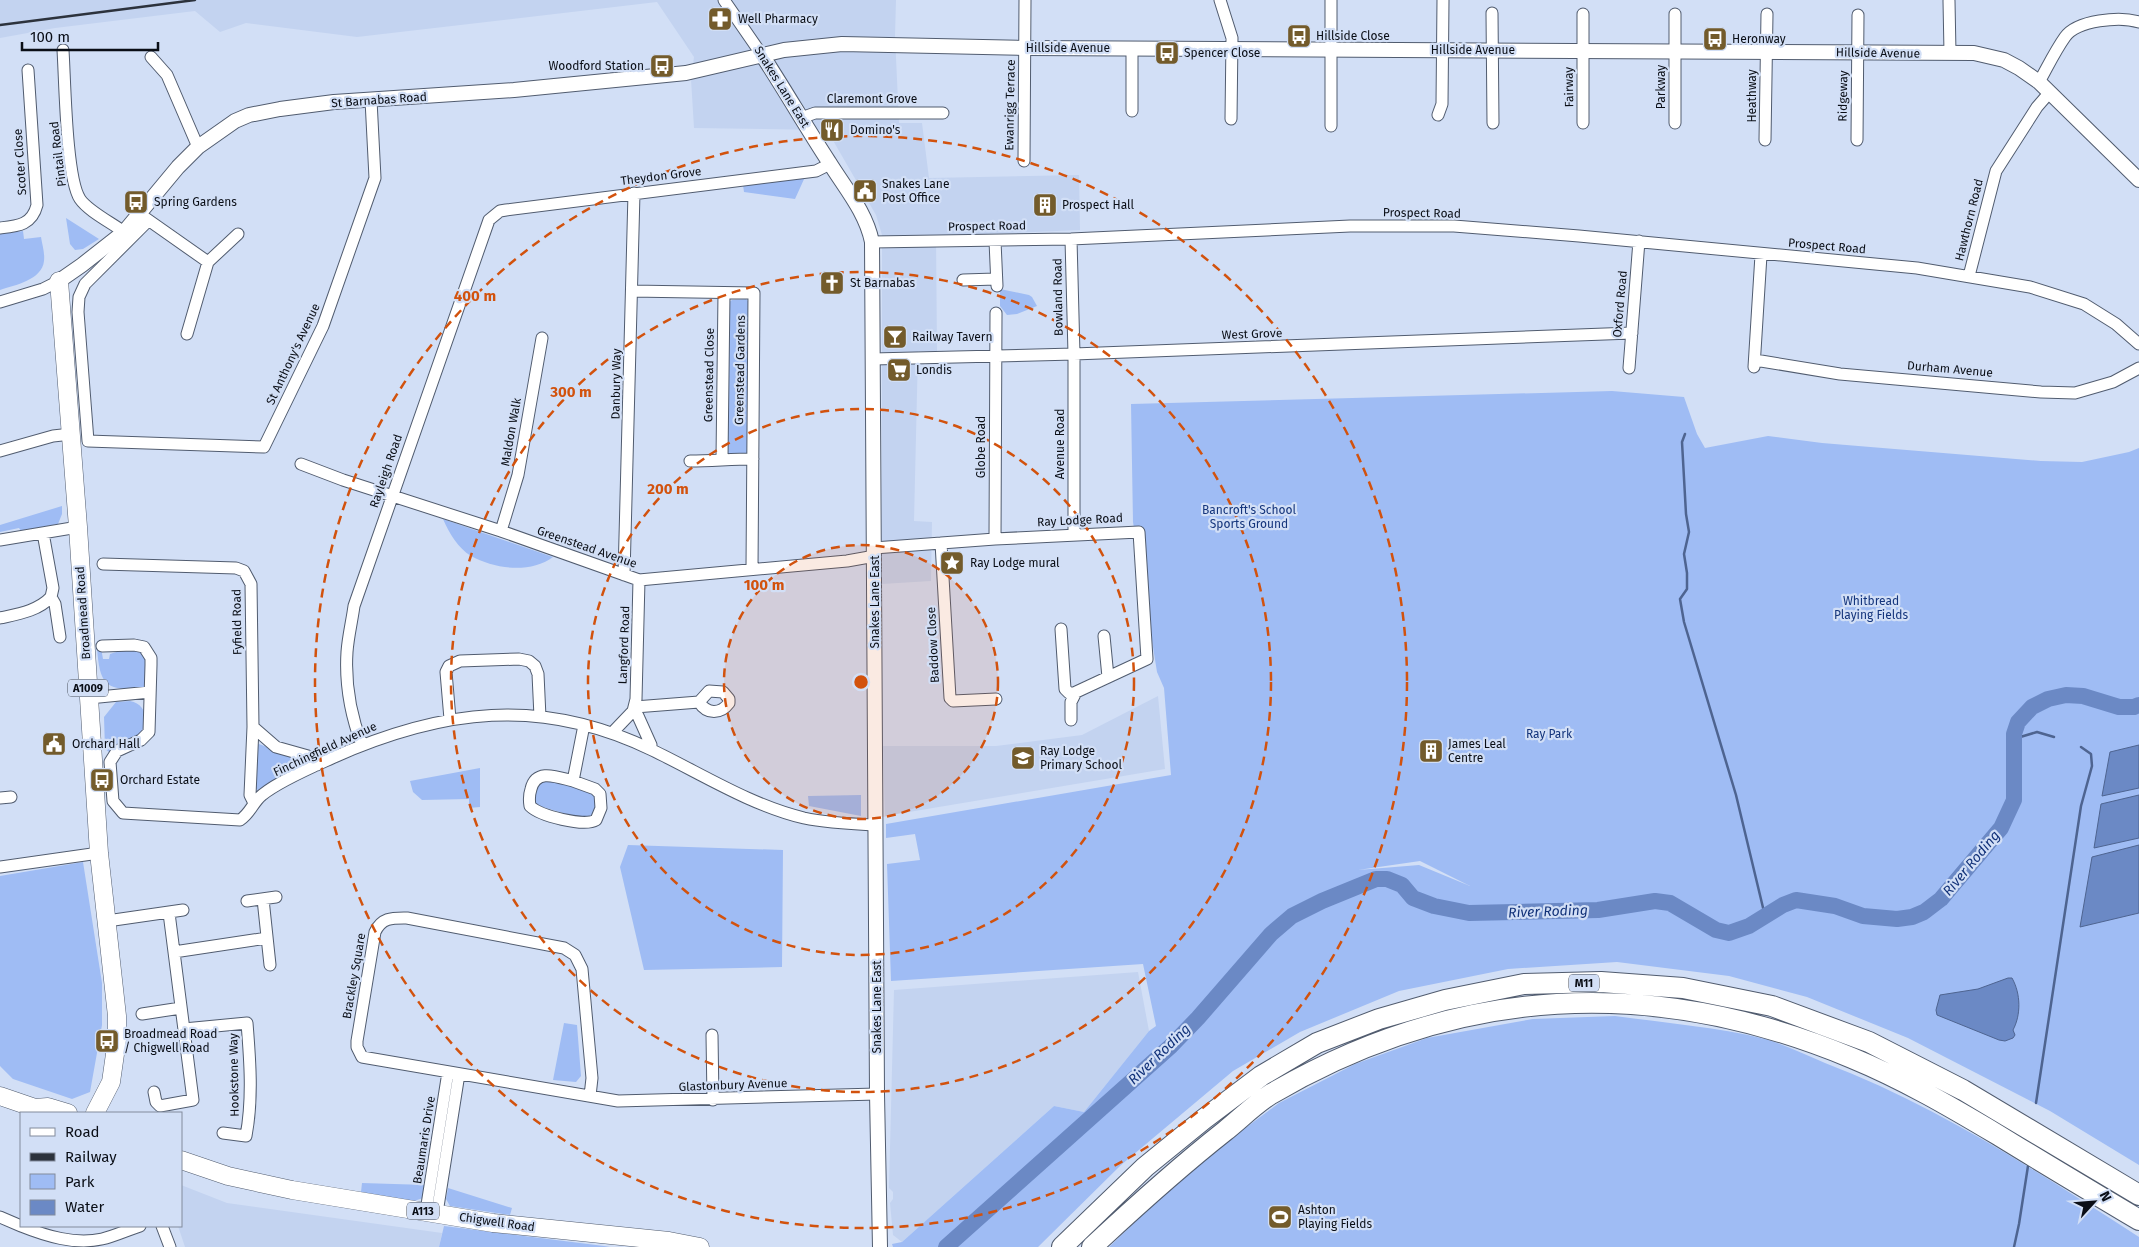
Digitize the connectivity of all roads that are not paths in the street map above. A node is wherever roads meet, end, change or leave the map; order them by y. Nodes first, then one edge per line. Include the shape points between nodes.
1 (724, 0) edge
2 (1025, 0) edge
3 (1220, 0) edge
4 (1331, 0) edge
5 (1443, 0) edge
6 (1949, 1) edge
7 (1492, 14) dead end
8 (1583, 14) dead end
9 (1675, 14) dead end
10 (1767, 14) dead end
11 (1858, 15) dead end
12 (2139, 22) edge
13 (1025, 48) junction
14 (1132, 48) junction
15 (1230, 48) junction
16 (62, 50) dead end
17 (1330, 50) junction
18 (1442, 50) junction
19 (1492, 50) junction
20 (1582, 51) junction
21 (1674, 51) junction
22 (1766, 52) junction
23 (1858, 52) junction
24 (1950, 53) junction
25 (762, 55) junction
26 (151, 57) dead end
27 (28, 70) dead end
28 (2038, 82) junction
29 (2050, 92) junction
30 (371, 100) junction
31 (1132, 111) dead end
32 (943, 113) dead end
33 (1438, 115) dead end
34 (802, 118) junction
35 (1231, 119) dead end
36 (1493, 123) dead end
37 (1583, 123) dead end
38 (1675, 123) dead end
39 (1331, 126) dead end
40 (1765, 140) dead end
41 (1856, 140) dead end
42 (198, 147) junction
43 (1024, 161) dead end
44 (830, 164) junction
45 (2139, 180) edge
46 (634, 193) junction
47 (495, 214) joint
48 (144, 217) junction
49 (0, 228) edge
50 (124, 232) junction
51 (238, 234) dead end
52 (1071, 238) junction
53 (996, 241) junction
54 (872, 242) junction
55 (1639, 242) junction
56 (1761, 255) junction
57 (208, 262) junction
58 (1969, 276) junction
59 (963, 280) dead end
60 (58, 281) junction
61 (632, 291) junction
62 (724, 293) junction
63 (0, 302) edge
64 (996, 313) dead end
65 (1632, 333) junction
66 (188, 334) dead end
67 (542, 338) dead end
68 (2139, 344) edge
69 (1074, 354) junction
70 (995, 356) junction
71 (873, 359) junction
72 (1629, 368) dead end
73 (2139, 368) edge
74 (77, 439) junction
75 (0, 452) edge
76 (722, 458) junction
77 (753, 459) junction
78 (690, 461) dead end
79 (301, 464) dead end
80 (392, 495) junction
81 (78, 528) junction
82 (501, 531) junction
83 (43, 533) junction
84 (1074, 534) junction
85 (995, 539) junction
86 (0, 540) edge
87 (941, 543) junction
88 (874, 552) junction
89 (103, 564) dead end
90 (752, 570) junction
91 (624, 575) junction
92 (639, 580) junction
93 (51, 597) junction
94 (0, 618) edge
95 (1061, 629) dead end
96 (1104, 636) dead end
97 (60, 637) dead end
98 (102, 646) dead end
99 (1108, 678) junction
100 (150, 692) junction
101 (1075, 693) junction
102 (89, 698) junction
103 (996, 699) dead end
104 (699, 702) dead end
105 (634, 710) junction
106 (540, 717) junction
107 (450, 719) junction
108 (1071, 720) dead end
109 (584, 725) junction
110 (252, 726) junction
111 (612, 733) junction
112 (362, 745) junction
113 (650, 749) junction
114 (317, 765) junction
115 (573, 781) junction
116 (254, 803) junction
117 (875, 825) junction
118 (99, 853) junction
119 (0, 867) edge
120 (276, 897) dead end
121 (263, 899) junction
122 (247, 901) dead end
123 (184, 910) dead end
124 (169, 913) junction
125 (107, 921) junction
126 (267, 938) junction
127 (174, 952) junction
128 (270, 965) dead end
129 (181, 1008) junction
130 (142, 1014) dead end
131 (184, 1029) junction
132 (712, 1035) dead end
133 (454, 1073) junction
134 (107, 1092) junction
135 (154, 1092) dead end
136 (877, 1094) junction
137 (590, 1096) junction
138 (2, 1097) edge
139 (713, 1100) junction
140 (37, 1111) edge
141 (65, 1112) edge
142 (95, 1112) edge
143 (107, 1112) edge
144 (224, 1133) dead end
145 (182, 1160) edge
146 (2139, 1195) edge
147 (431, 1212) junction
148 (0, 1217) edge
149 (2139, 1220) edge
150 (20, 1226) edge
151 (24, 1227) edge
152 (137, 1227) edge
153 (162, 1227) edge
154 (669, 1241) junction
155 (170, 1247) edge
156 (686, 1247) edge
157 (700, 1247) edge
158 (880, 1247) edge
159 (1062, 1247) edge
160 (1092, 1247) edge

1 - 25 street, Snakes Lane East
2 - 13 street, Ewanrigg Terrace
3 - 15 street via 1232,38
4 - 17 street
5 - 18 street
6 - 24 street
7 - 19 street
8 - 20 street, Fairway
9 - 21 street, Parkway
10 - 22 street
11 - 23 street, Ridgeway
12 - 28 street via 2112,20 2074,30 2065,36
13 - 14 street, Hillside Avenue
13 - 25 street, Hillside Avenue via 842,44
13 - 43 street, Ewanrigg Terrace
14 - 15 street, Hillside Avenue
14 - 31 street
15 - 17 street, Hillside Avenue
15 - 35 street
16 - 50 street, Pintail Road via 77,194 84,204
17 - 18 street, Hillside Avenue
17 - 39 street
18 - 19 street, Hillside Avenue
18 - 33 street via 1442,104
19 - 20 street, Hillside Avenue
19 - 36 street
20 - 21 street, Hillside Avenue
20 - 37 street, Fairway
21 - 22 street, Hillside Avenue
21 - 38 street, Parkway
22 - 23 street, Hillside Avenue
22 - 40 street, Heathway
23 - 24 street, Hillside Avenue
23 - 41 street, Ridgeway
24 - 28 street, Hillside Avenue via 1974,53 1997,58
25 - 30 street, St Barnabas Road via 686,73 578,85
25 - 34 street, Snakes Lane East
26 - 42 street via 167,75
27 - 49 street, Scoter Close via 37,205 28,222
28 - 29 street, Hillside Avenue
29 - 45 street, Hillside Avenue
29 - 58 street, Hawthorn Road via 1996,171
30 - 42 street, St Barnabas Road via 249,115
30 - 74 street, St Anthony's Avenue via 375,178 323,326 264,447
32 - 34 street, Claremont Grove via 815,113
34 - 44 street, Snakes Lane East
42 - 48 street, St Barnabas Road via 178,167
44 - 46 street, Theydon Grove via 816,171
44 - 54 street, Snakes Lane East via 870,230
46 - 47 street, Theydon Grove
46 - 61 street, Danbury Way
47 - 80 street, Rayleigh Road via 486,228
48 - 50 street, St Barnabas Road
48 - 57 street
48 - 74 street via 84,284 79,297
50 - 60 street, St Barnabas Road
51 - 57 street
52 - 53 street, Prospect Road
52 - 55 street, Prospect Road via 1413,226 1512,230
52 - 69 street, Bowland Road
53 - 54 street, Prospect Road
53 - 59 street via 996,282
54 - 71 street, Snakes Lane East
55 - 56 street, Prospect Road
55 - 65 street, Oxford Road
56 - 58 street, Prospect Road
56 - 73 street, Durham Avenue via 1754,364 2066,392 2114,382
57 - 66 street
58 - 68 street, Hawthorn Road via 2030,287 2084,304 2116,324
60 - 63 street via 43,290
60 - 74 main road, Broadmead Road / A1009
61 - 62 street, Greenstead Gardens
61 - 91 street, Danbury Way
62 - 76 street, Greenstead Close
62 - 77 street, Greenstead Gardens via 752,292 754,296
64 - 70 street, Globe Road
65 - 69 street, West Grove
65 - 72 street, Oxford Road
67 - 82 street, Maldon Walk via 518,474
69 - 70 street, West Grove
69 - 84 street, Avenue Road
70 - 71 street, West Grove
70 - 85 street, Globe Road
71 - 88 street, Snakes Lane East
74 - 75 street via 53,436
74 - 81 main road, Broadmead Road / A1009
76 - 77 street
76 - 78 street via 717,461
77 - 90 street, Greenstead Gardens
79 - 80 street, Greenstead Avenue
80 - 82 street, Greenstead Avenue
80 - 112 street, Rayleigh Road via 354,606 347,652 349,690
81 - 83 street
81 - 102 main road, Broadmead Road / A1009
82 - 91 street, Greenstead Avenue
83 - 86 street
83 - 93 street via 53,588
84 - 85 street, Ray Lodge Road
84 - 99 street, Ray Lodge Road via 1136,531 1140,534 1147,659
85 - 87 street, Ray Lodge Road
87 - 88 street, Ray Lodge Road
87 - 103 street, Baddow Close via 950,698 953,701
88 - 90 street, Greenstead Avenue
88 - 117 street, Snakes Lane East
89 - 110 street, Fyfield Road via 236,568 244,571 250,584
90 - 92 street, Greenstead Avenue
91 - 92 street, Greenstead Avenue
92 - 105 street, Langford Road
93 - 94 street via 27,611
93 - 97 street
95 - 101 street via 1065,689
96 - 99 street
98 - 100 street via 134,645 144,648 151,658
99 - 101 street, Ray Lodge Road
100 - 102 street
100 - 116 street, Finchingfield Avenue via 149,732 141,740 117,750 110,762 113,801 123,813 231,821 244,818
101 - 108 street
102 - 118 main road, Broadmead Road / A1009
104 - 105 street
105 - 111 street
105 - 113 street
106 - 107 street, Finchingfield Avenue via 498,714
106 - 107 street via 536,666 519,659 460,661 449,666 446,672
106 - 109 street, Finchingfield Avenue
107 - 112 street, Finchingfield Avenue via 388,734
109 - 111 street, Finchingfield Avenue
109 - 115 street
110 - 114 street via 276,747 308,756
110 - 116 street, Fyfield Road via 250,795
111 - 113 street, Finchingfield Avenue
112 - 114 street, Finchingfield Avenue
113 - 117 street, Finchingfield Avenue via 764,805 805,818
114 - 116 street, Finchingfield Avenue via 262,794
115 - 115 street via 600,794 599,815 591,823 539,813 530,806 532,783 538,777 547,775
117 - 136 street, Snakes Lane East
118 - 119 street
118 - 125 main road, Broadmead Road / A1009
120 - 121 street
121 - 122 street
121 - 126 street
123 - 124 street
124 - 125 street
124 - 127 street
125 - 134 main road, Broadmead Road / A1009 via 117,1016 115,1062
126 - 127 street
126 - 128 street
127 - 129 street
129 - 130 street
129 - 131 street
131 - 135 street via 193,1100 160,1106
131 - 144 street, Hookstone Way via 251,1023 251,1138
132 - 139 street
133 - 137 street, Brackley Square
133 - 137 street, Brackley Square via 362,1057 357,1047 375,932 379,924 390,918 407,918 564,948 575,955 582,975 592,1078
133 - 147 street, Beaumaris Drive
134 - 142 main road, Broadmead Road / A1009
134 - 143 main road, Broadmead Road / A1009 via 111,1101
136 - 139 street, Glastonbury Avenue
136 - 158 street, Snakes Lane East
137 - 139 street, Glastonbury Avenue via 618,1101
138 - 140 main road
140 - 141 main road via 48,1107
145 - 147 main road, Chigwell Road / A113 via 228,1176 292,1190
146 - 159 highway, M11 via 1963,1090 1868,1042 1772,1006 1683,988 1600,982 1524,984 1445,1000 1379,1019 1317,1043 1261,1076 1204,1119 1145,1167
147 - 154 main road, Chigwell Road / A113 via 493,1223
148 - 150 street
149 - 160 highway, M11 via 1934,1097 1853,1058 1760,1024 1692,1010 1603,1002 1535,1004 1448,1019 1358,1050 1269,1096 1169,1175
151 - 152 street via 62,1239 84,1241
153 - 155 street
154 - 156 main road, Chigwell Road / A113
154 - 157 main road, Chigwell Road / A113

